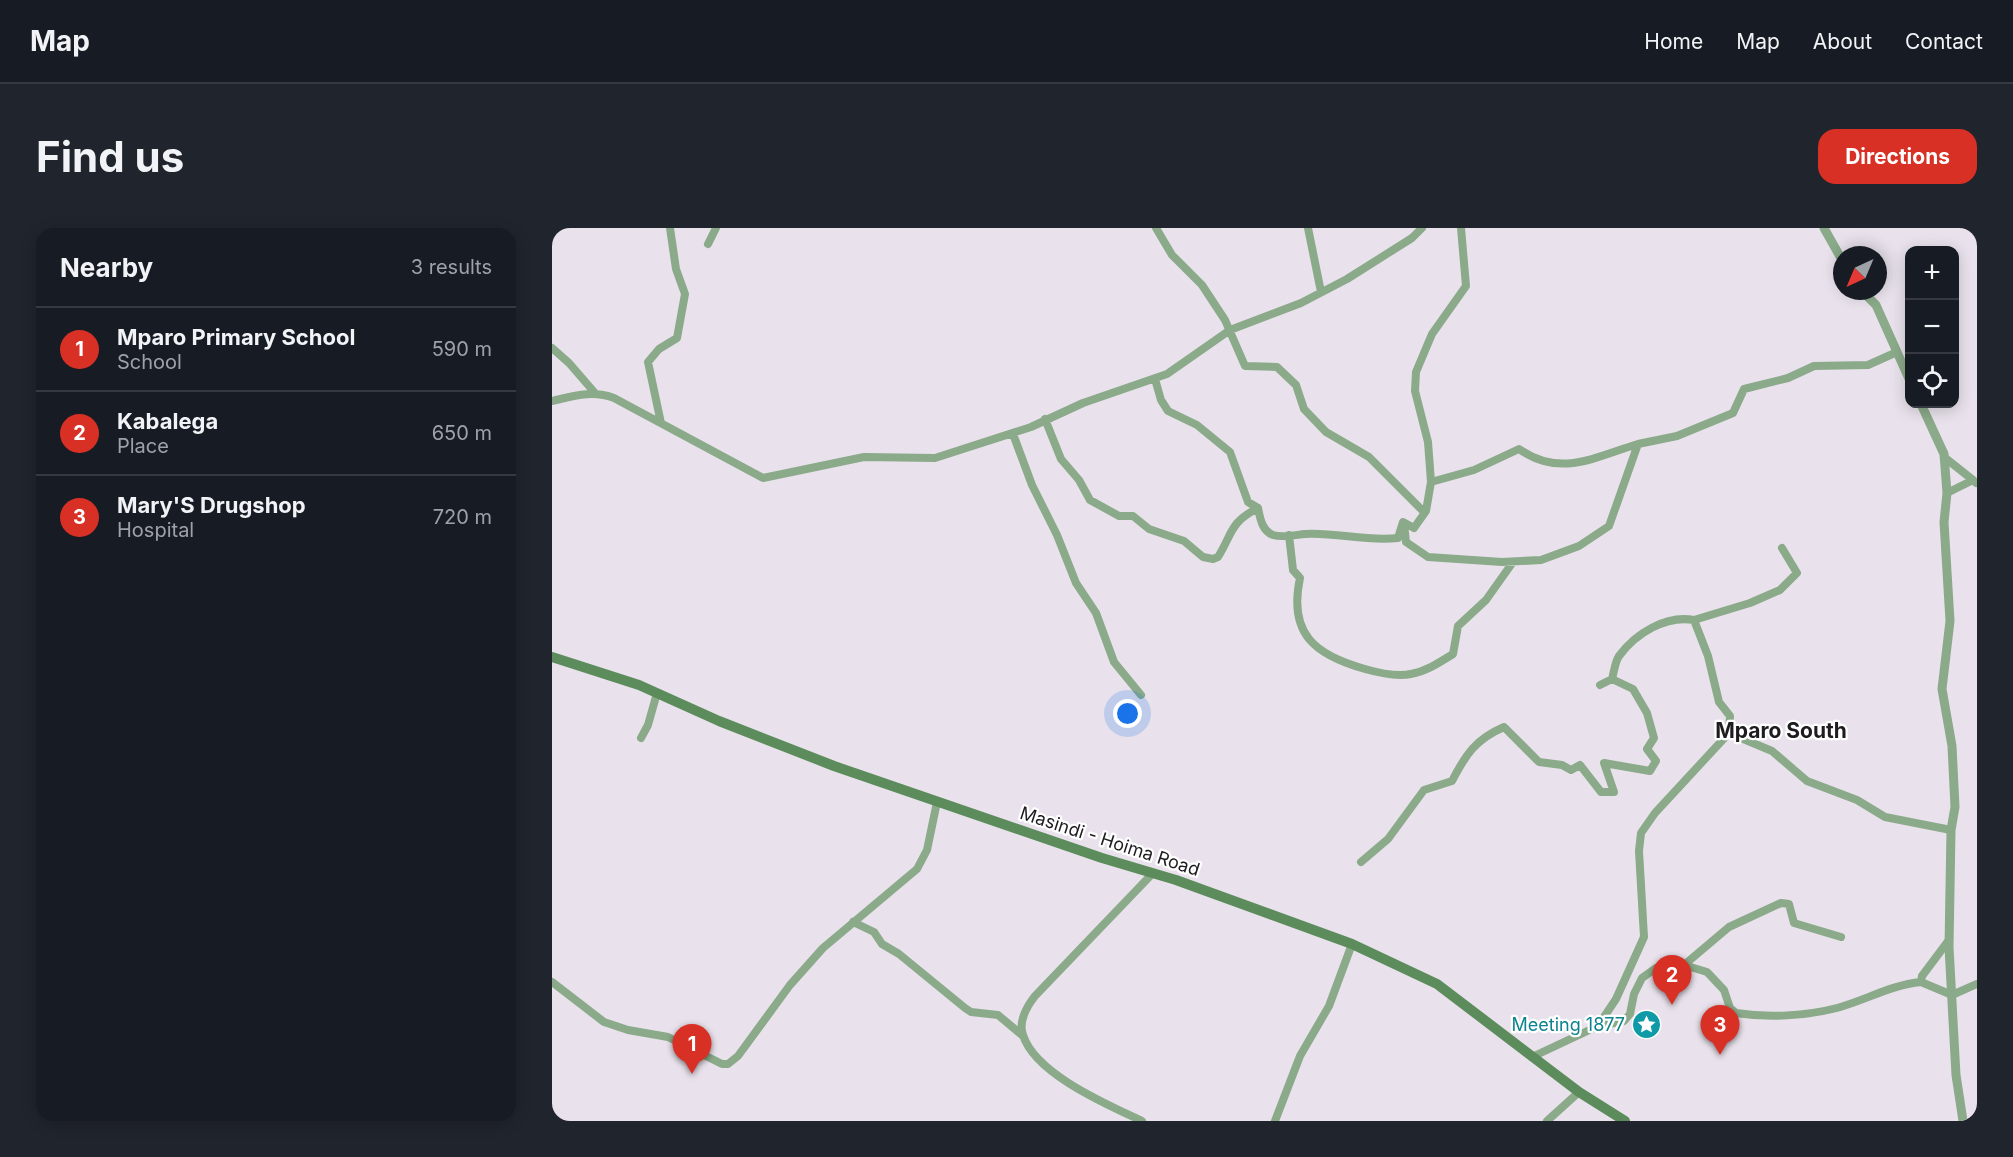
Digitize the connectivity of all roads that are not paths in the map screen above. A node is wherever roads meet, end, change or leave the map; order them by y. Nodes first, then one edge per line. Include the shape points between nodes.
1 (670, 228) edge
2 (716, 228) edge
3 (1156, 228) edge
4 (1308, 228) edge
5 (1422, 228) edge
6 (1461, 228) edge
7 (1824, 228) edge
8 (708, 243) dead end
9 (1834, 246) edge
10 (1321, 292) junction
11 (1872, 300) edge
12 (1230, 330) junction
13 (552, 348) edge
14 (1898, 352) junction
15 (1905, 369) edge
16 (1155, 379) junction
17 (595, 393) junction
18 (552, 401) edge
19 (1923, 408) edge
20 (1045, 419) junction
21 (661, 423) junction
22 (1013, 434) junction
23 (1638, 444) junction
24 (1944, 457) junction
25 (1431, 482) junction
26 (1975, 482) edge
27 (1947, 493) junction
28 (1258, 508) junction
29 (1424, 512) junction
30 (1403, 522) junction
31 (1289, 536) junction
32 (1782, 548) dead end
33 (1513, 562) junction
34 (1694, 620) junction
35 (552, 657) edge
36 (1612, 679) junction
37 (1600, 685) dead end
38 (657, 693) junction
39 (1141, 695) dead end
40 (1729, 733) junction
41 (640, 738) dead end
42 (937, 802) junction
43 (1951, 830) junction
44 (1361, 862) dead end
45 (1153, 873) junction
46 (853, 922) junction
47 (1841, 937) dead end
48 (1949, 940) junction
49 (1352, 944) junction
50 (1684, 965) junction
51 (552, 982) edge
52 (1921, 982) junction
53 (1977, 984) edge
54 (1952, 995) junction
55 (1598, 1026) junction
56 (1023, 1036) junction
57 (1532, 1057) junction
58 (1579, 1092) junction
59 (1142, 1121) edge
60 (1275, 1121) edge
61 (1547, 1121) edge
62 (1625, 1121) edge
63 (1963, 1121) edge

1 - 21 street via 676,269 685,294 677,338 659,349 648,362
2 - 8 street
3 - 12 street via 1172,255 1202,285
4 - 10 street
5 - 10 street via 1394,250
6 - 25 street via 1466,286 1432,334 1416,372 1415,391 1428,442
7 - 9 street
10 - 12 street
11 - 14 street
12 - 16 street
12 - 29 street via 1245,366 1277,367 1296,385 1304,409 1326,432 1369,457
13 - 17 street
14 - 15 street
14 - 23 street via 1868,365 1814,366 1788,378 1744,389 1733,413 1677,436
16 - 20 street
16 - 28 street via 1168,411 1197,426 1230,452 1248,502
17 - 18 street
17 - 21 street via 614,398
19 - 24 street
20 - 22 street
20 - 28 street via 1061,459 1094,503 1119,516 1133,516 1149,529 1184,541 1203,557 1218,556 1230,530
21 - 22 street via 763,478 864,457 935,458
22 - 39 street via 1076,583 1096,613 1114,662
23 - 25 street via 1572,465 1536,461 1519,449 1474,470
23 - 33 street via 1609,526 1579,546 1541,560
24 - 26 street
24 - 27 street
25 - 29 street
26 - 27 street
27 - 43 street via 1944,522 1950,621 1942,689 1952,746 1955,807
28 - 31 street via 1267,532
29 - 30 street via 1414,528
30 - 31 street via 1398,538 1383,540 1317,534
30 - 33 street via 1406,542 1428,557
31 - 33 street via 1293,570 1300,578 1297,611 1304,636 1320,652 1381,673 1410,675 1453,654 1458,626 1486,600
32 - 34 street via 1797,573 1780,590
34 - 36 street via 1681,618 1650,627 1618,657
34 - 40 street via 1719,702 1730,716
35 - 38 main road, Masindi - Hoima Road
36 - 37 street
36 - 44 street via 1633,689 1647,713 1654,738 1647,749 1656,761 1650,771 1604,763 1614,792 1601,792 1580,765 1571,770 1539,762 1504,727 1491,732 1468,751 1452,781 1424,790 1388,839
38 - 41 street
38 - 42 main road, Masindi - Hoima Road via 834,766
40 - 43 street via 1772,751 1807,781 1857,800 1885,817
40 - 55 street via 1641,832 1644,937 1616,999
42 - 45 main road, Masindi - Hoima Road
42 - 46 street via 923,860 917,869
43 - 48 street
45 - 49 main road, Masindi - Hoima Road
45 - 56 street via 1035,996 1023,1017
46 - 51 street via 804,969 728,1064 668,1037 604,1022
46 - 56 street via 870,928 882,944 965,1008 998,1015
47 - 50 street via 1794,923 1789,904 1781,903 1729,927
48 - 52 street
48 - 54 street
49 - 57 main road, Masindi - Hoima Road via 1437,984
49 - 60 street via 1329,1006 1300,1056
50 - 52 street via 1716,979 1730,1008 1741,1014 1799,1014 1837,1008 1893,987
50 - 55 street via 1649,971 1634,994 1629,1017
52 - 54 street
53 - 54 street
54 - 63 street
55 - 57 street
56 - 59 street via 1038,1057 1077,1089
57 - 58 main road, Masindi - Hoima Road
58 - 61 street
58 - 62 main road, Masindi - Hoima Road

